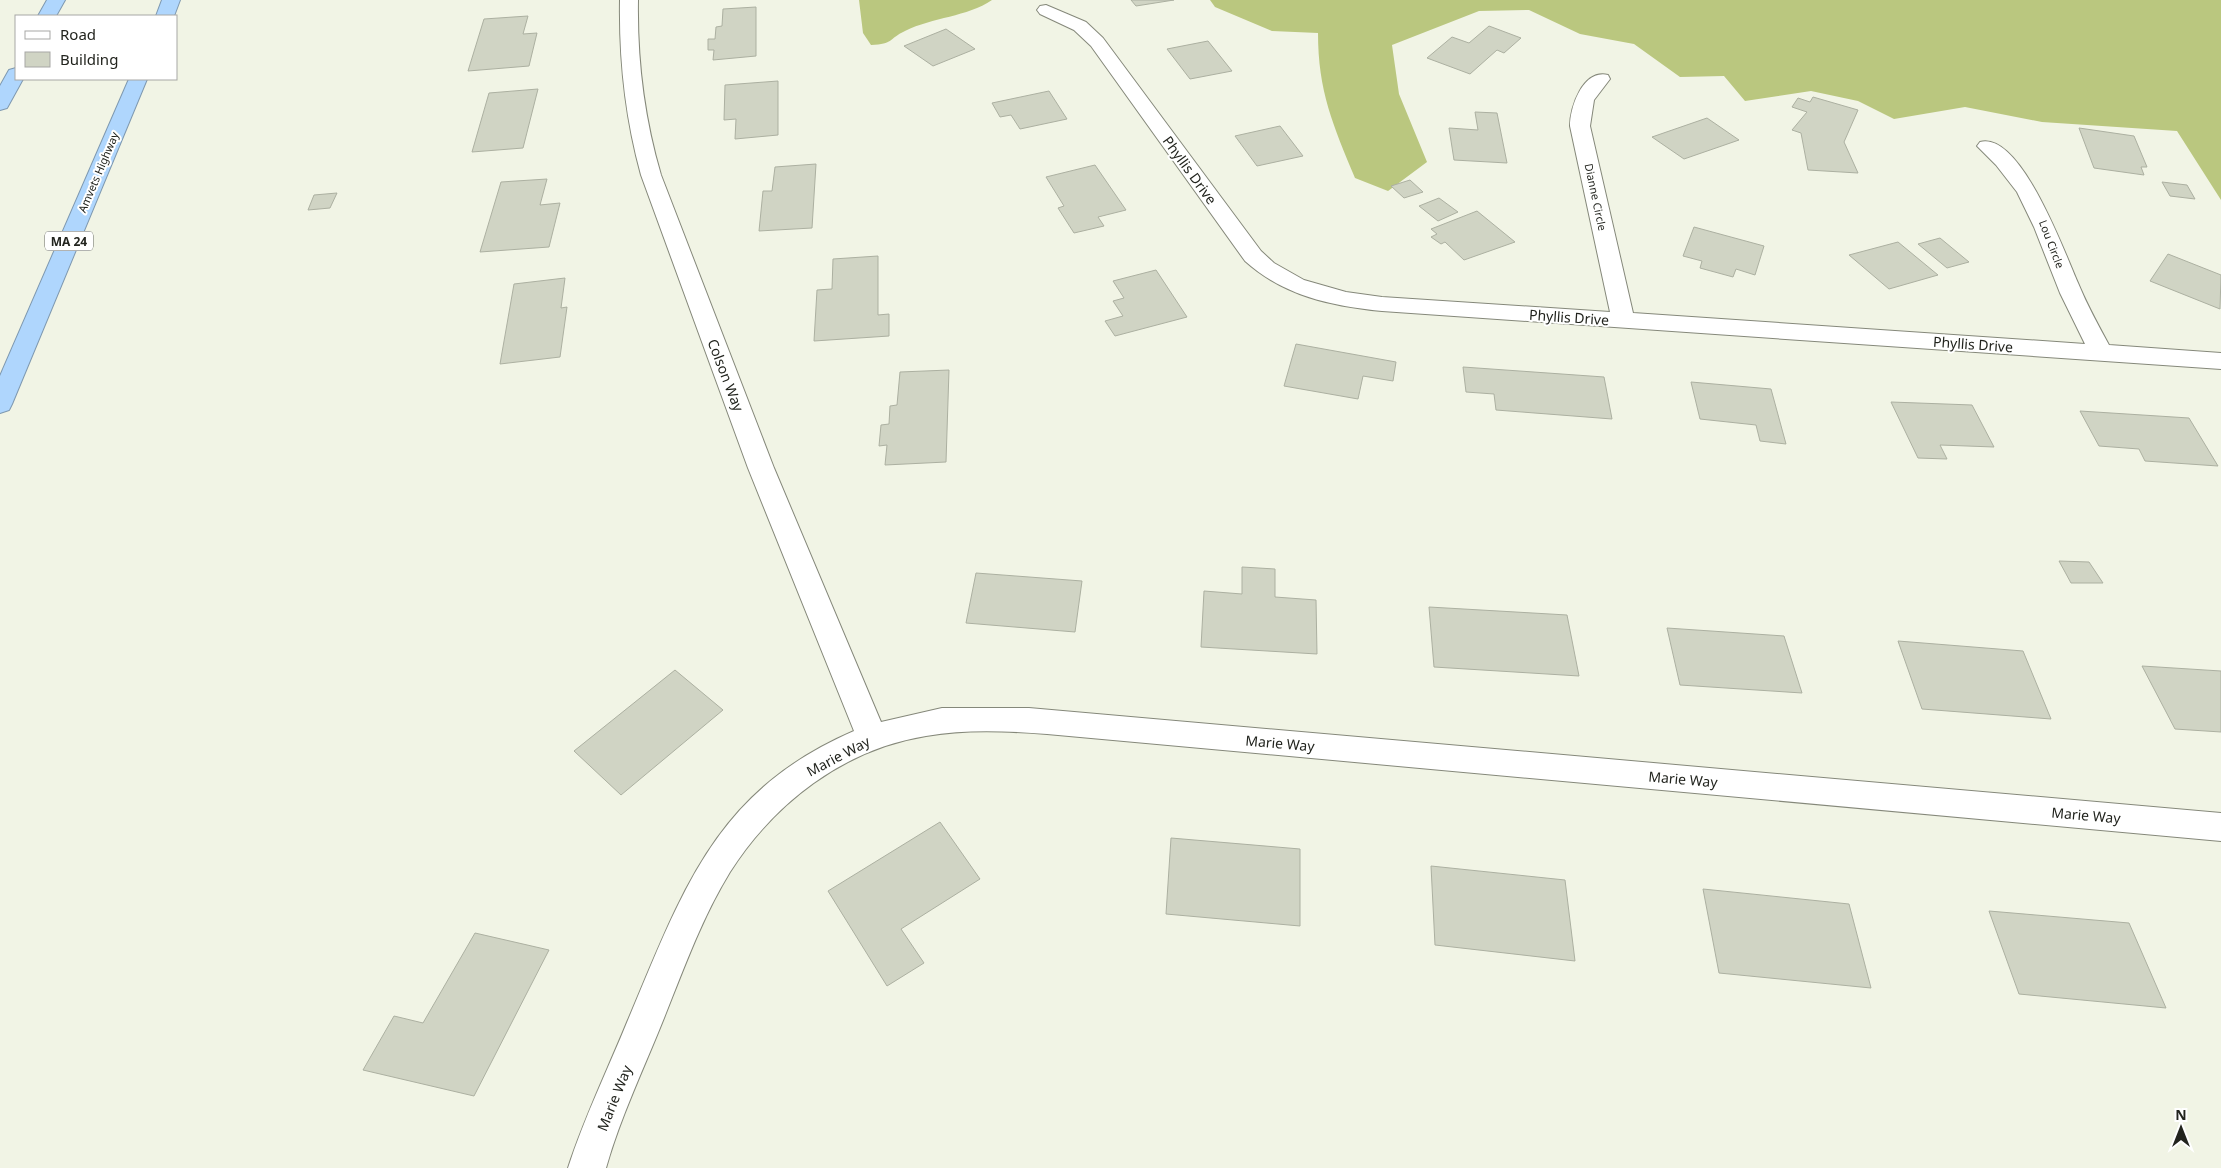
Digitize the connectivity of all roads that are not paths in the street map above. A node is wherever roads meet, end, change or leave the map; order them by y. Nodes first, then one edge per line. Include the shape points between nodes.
1 (56, 0) edge
2 (172, 0) edge
3 (629, 0) edge
4 (1046, 10) dead end
5 (48, 15) edge
6 (165, 15) edge
7 (15, 76) edge
8 (1601, 79) dead end
9 (138, 80) edge
10 (0, 104) edge
11 (1987, 146) dead end
12 (1623, 320) junction
13 (2102, 353) junction
14 (2221, 360) edge
15 (0, 404) edge
16 (872, 737) junction
17 (2221, 827) edge
18 (587, 1168) edge

1 - 5 highway
2 - 6 highway
3 - 16 street, Colson Way via 632,94 651,175 761,468
4 - 12 street, Phyllis Drive via 1080,26 1097,42 1240,240 1266,269 1284,281 1305,290 1355,302
7 - 10 highway
8 - 12 street, Dianne Circle via 1580,106 1580,126
9 - 15 highway, Amvets Highway / MA 24
11 - 13 street, Lou Circle via 2010,165 2030,193 2077,306
12 - 13 street, Phyllis Drive
13 - 14 street, Phyllis Drive
16 - 17 street, Marie Way via 925,723 1026,720
16 - 18 street, Marie Way via 844,749 792,782 749,821 730,845 679,940

